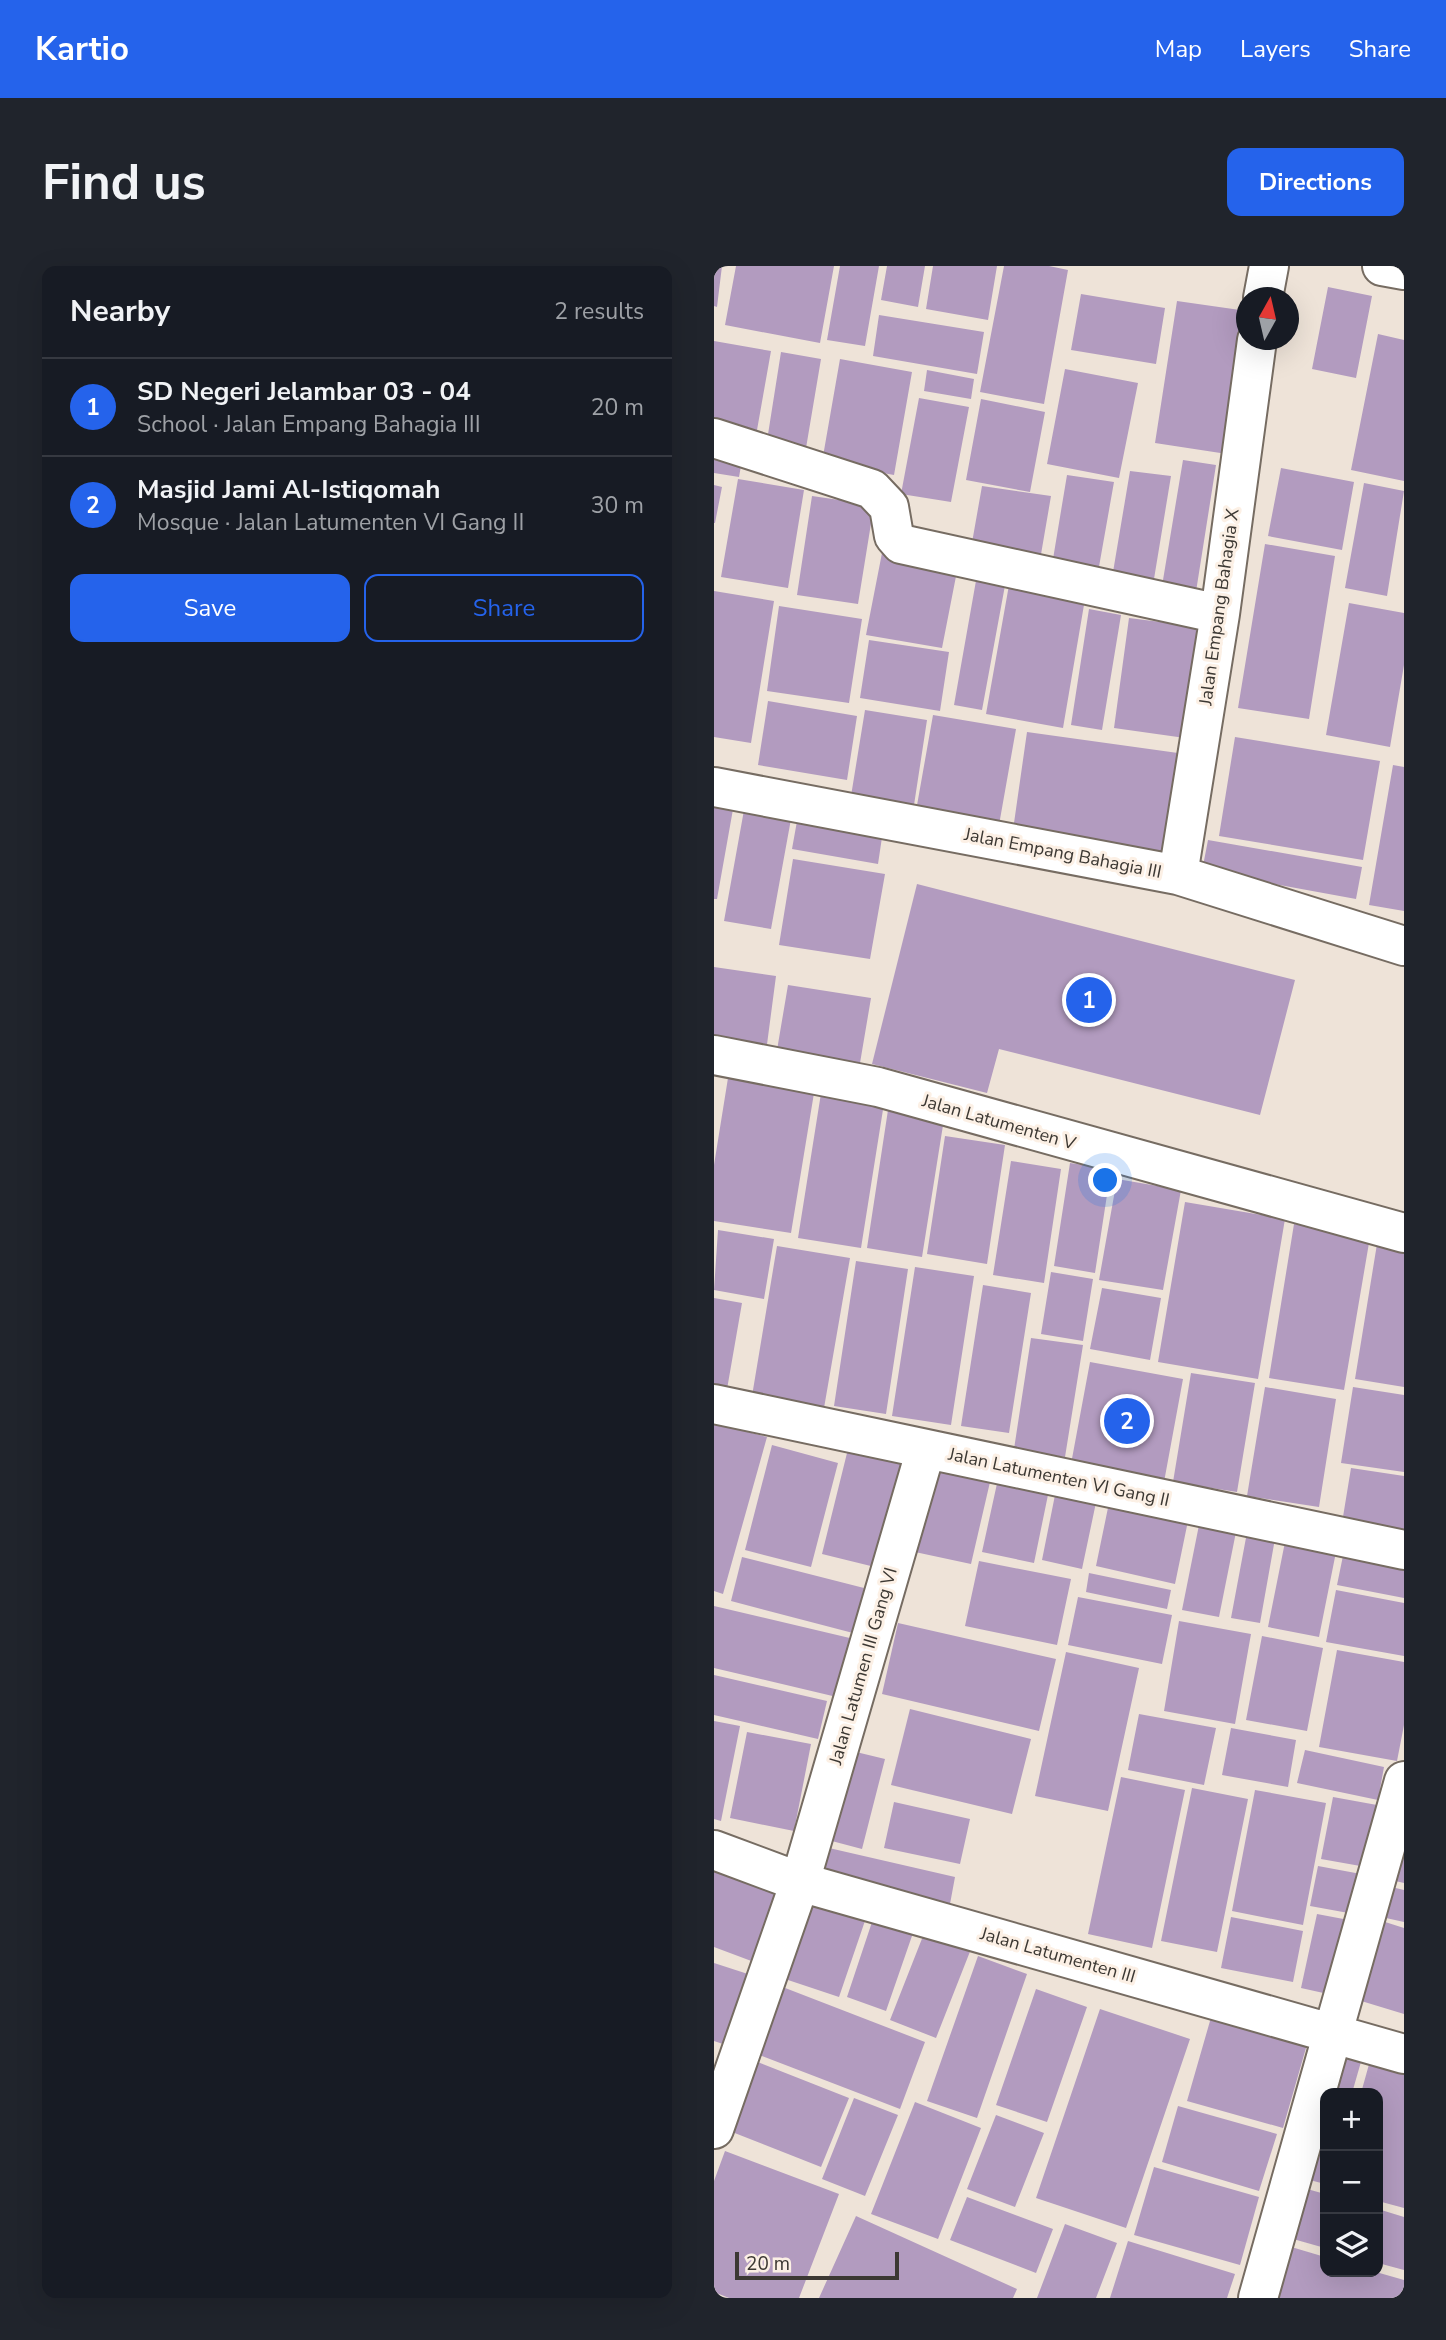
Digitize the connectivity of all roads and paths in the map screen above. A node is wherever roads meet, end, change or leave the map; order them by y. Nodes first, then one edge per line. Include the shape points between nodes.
1 (1269, 266) edge
2 (1382, 266) edge
3 (1404, 270) edge
4 (1265, 287) edge
5 (1256, 350) edge
6 (714, 438) edge
7 (1220, 614) junction
8 (714, 787) edge
9 (1178, 875) junction
10 (1404, 946) edge
11 (714, 1055) edge
12 (1404, 1233) edge
13 (714, 1404) edge
14 (926, 1449) junction
15 (1404, 1550) edge
16 (1404, 1781) edge
17 (714, 1850) edge
18 (800, 1882) junction
19 (1335, 2033) junction
20 (1404, 2054) edge
21 (726, 2055) edge
22 (714, 2129) edge
23 (1258, 2298) edge

1 - 4 street
2 - 3 street
5 - 7 street, Jalan Empang Bahagia X
6 - 7 street via 872,489 889,507 894,536 901,544
7 - 9 street, Jalan Empang Bahagia X
8 - 9 street, Jalan Empang Bahagia III
9 - 10 street, Jalan Empang Bahagia III
11 - 12 street, Jalan Latumenten V via 878,1087
13 - 14 street, Jalan Latumenten VI Gang II
14 - 15 street, Jalan Latumenten VI Gang II
14 - 18 street, Jalan Latumen III Gang VI
16 - 19 street
17 - 18 street, Jalan Latumenten III
18 - 19 street, Jalan Latumenten III
18 - 21 street, Jalan Latumen III Gang VI
19 - 20 street, Jalan Latumenten III
19 - 23 street
21 - 22 street, Jalan Latumen III Gang VI

